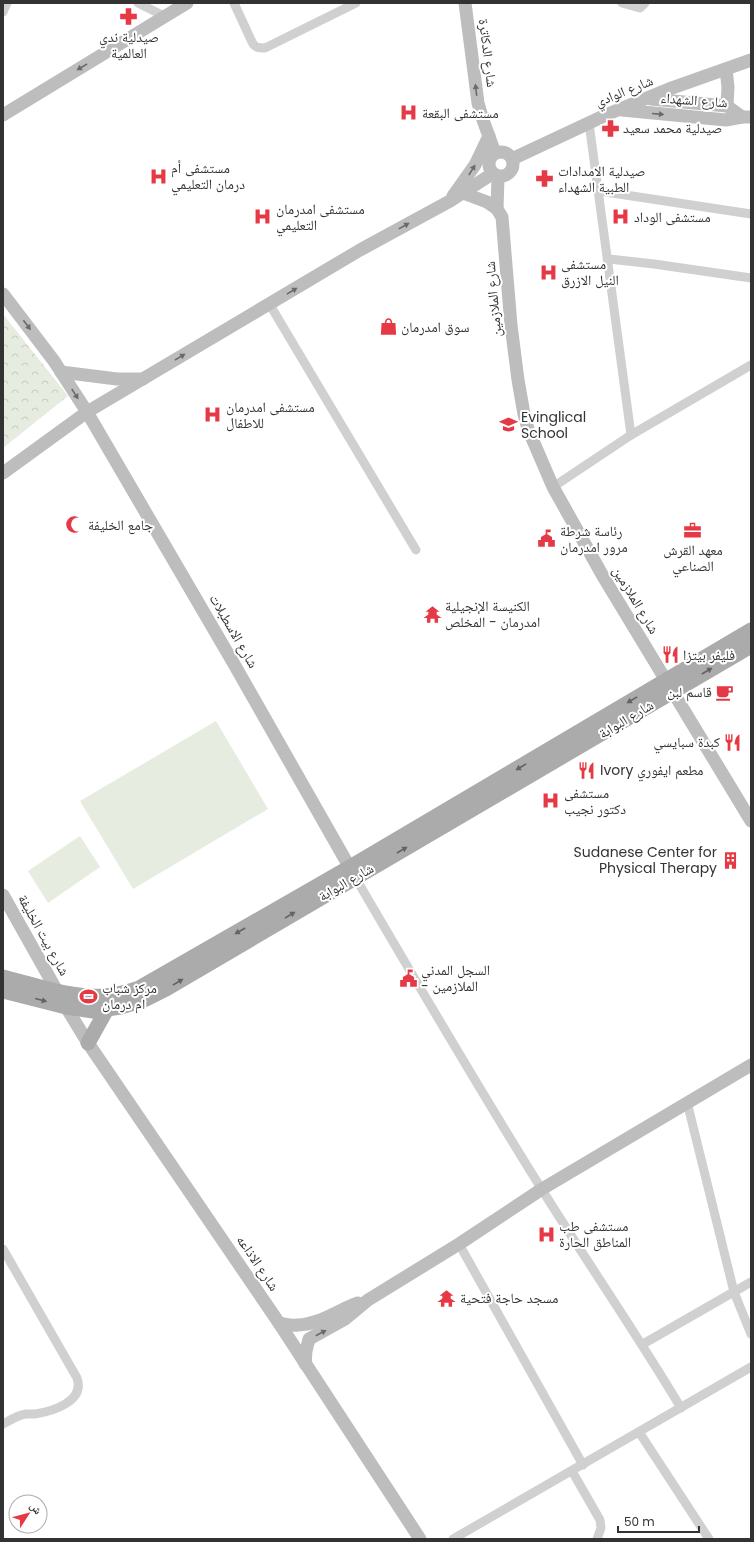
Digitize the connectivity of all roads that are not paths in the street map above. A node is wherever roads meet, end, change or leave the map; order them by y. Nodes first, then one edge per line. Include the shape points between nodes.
1 (7, 3) edge
2 (138, 3) edge
3 (187, 3) edge
4 (234, 3) edge
5 (356, 3) edge
6 (465, 3) edge
7 (622, 3) edge
8 (645, 3) edge
9 (3, 12) edge
10 (164, 16) junction
11 (751, 60) edge
12 (726, 70) junction
13 (649, 98) junction
14 (727, 106) junction
15 (619, 110) junction
16 (3, 115) edge
17 (747, 117) edge
18 (589, 123) junction
19 (489, 136) junction
20 (495, 153) junction
21 (512, 159) junction
22 (499, 176) junction
23 (599, 191) junction
24 (463, 193) junction
25 (450, 201) junction
26 (500, 213) junction
27 (751, 214) edge
28 (609, 259) junction
29 (751, 278) edge
30 (3, 294) edge
31 (270, 305) junction
32 (751, 365) edge
33 (61, 372) junction
34 (144, 378) junction
35 (87, 412) junction
36 (632, 435) junction
37 (3, 473) edge
38 (553, 487) junction
39 (416, 550) dead end
40 (751, 630) edge
41 (751, 646) edge
42 (670, 685) junction
43 (751, 821) edge
44 (353, 872) junction
45 (3, 895) edge
46 (3, 977) edge
47 (3, 991) edge
48 (57, 991) junction
49 (66, 1007) junction
50 (108, 1009) junction
51 (88, 1043) junction
52 (751, 1065) edge
53 (687, 1102) junction
54 (542, 1189) junction
55 (459, 1244) junction
56 (3, 1249) edge
57 (751, 1282) edge
58 (734, 1292) junction
59 (368, 1300) junction
60 (279, 1323) junction
61 (751, 1334) edge
62 (643, 1344) junction
63 (305, 1364) junction
64 (751, 1367) edge
65 (681, 1408) junction
66 (3, 1424) edge
67 (639, 1432) junction
68 (583, 1465) junction
69 (572, 1471) junction
70 (420, 1539) edge
71 (453, 1539) edge
72 (597, 1539) edge
73 (709, 1539) edge

1 - 9 street
2 - 10 street
3 - 10 street
4 - 5 street via 254,46 258,48 265,48
19 -> 6 street, شارع الدكاترة via 478,103
7 - 8 street via 640,8
10 -> 16 street
11 - 12 street, شارع الوادي
12 - 13 street, شارع الوادي
12 - 14 street
13 - 14 street, شارع الشهداء
13 - 15 street, شارع الوادي
14 - 17 street, شارع الشهداء
15 -> 17 street, شارع الشهداء via 726,120
15 - 18 street, شارع الوادي
18 - 21 street, شارع الوادي
18 - 23 street
19 - 20 street, شارع الدكاترة
25 -> 19 street via 470,173
20 - 21 street via 508,154
20 - 22 street via 490,157 489,169
21 - 22 street via 511,172
22 - 24 street
22 - 26 street, شارع الملازمين via 506,206
23 - 27 street
23 - 28 street
24 - 25 street
24 - 26 street via 487,202
31 -> 25 street via 360,250
26 - 38 street, شارع الملازمين via 511,325 524,414
28 - 29 street
28 - 36 street
30 -> 33 street, شارع الاسطبلات
34 -> 31 street
31 - 39 street
32 - 36 street
33 - 34 street via 117,379
33 -> 35 street, شارع الاسطبلات
34 - 35 street
35 - 37 street
35 - 44 street, شارع الاسطبلات
36 - 38 street
38 - 42 street, شارع الملازمين via 604,578
40 - 42 main road
42 -> 41 main road
42 - 43 street, شارع الملازمين
42 - 44 main road, شارع البوابة via 520,783
44 -> 48 main road, شارع البوابة via 139,988 103,996 78,996
50 -> 44 main road, شارع البوابة via 146,999 166,989
44 - 54 street
45 - 48 street, شارع بيت الخليفة
46 - 48 main road, شارع البوابة
47 -> 49 main road, شارع البوابة
48 - 49 street, شارع بيت الخليفة
49 - 50 main road, شارع البوابة via 93,1011
49 - 51 street, شارع الاذاعه
50 - 51 main road
51 - 60 street, شارع الاذاعه
52 - 53 street
53 - 54 street
53 - 58 street
54 - 55 street
54 - 62 street
55 - 59 street
55 - 68 street
56 - 66 street via 79,1385 73,1399 64,1405 35,1414 25,1414
57 - 58 street
58 - 61 street
58 - 62 street
59 - 60 street via 309,1324 297,1326
63 -> 59 street via 309,1339 345,1319
60 - 63 street, شارع الاذاعه
62 - 65 street
63 - 70 street, شارع الاذاعه
64 - 65 street
65 - 67 street
67 - 68 street
67 - 73 street
68 - 69 street
69 - 71 street
69 - 72 street via 600,1520 601,1528

